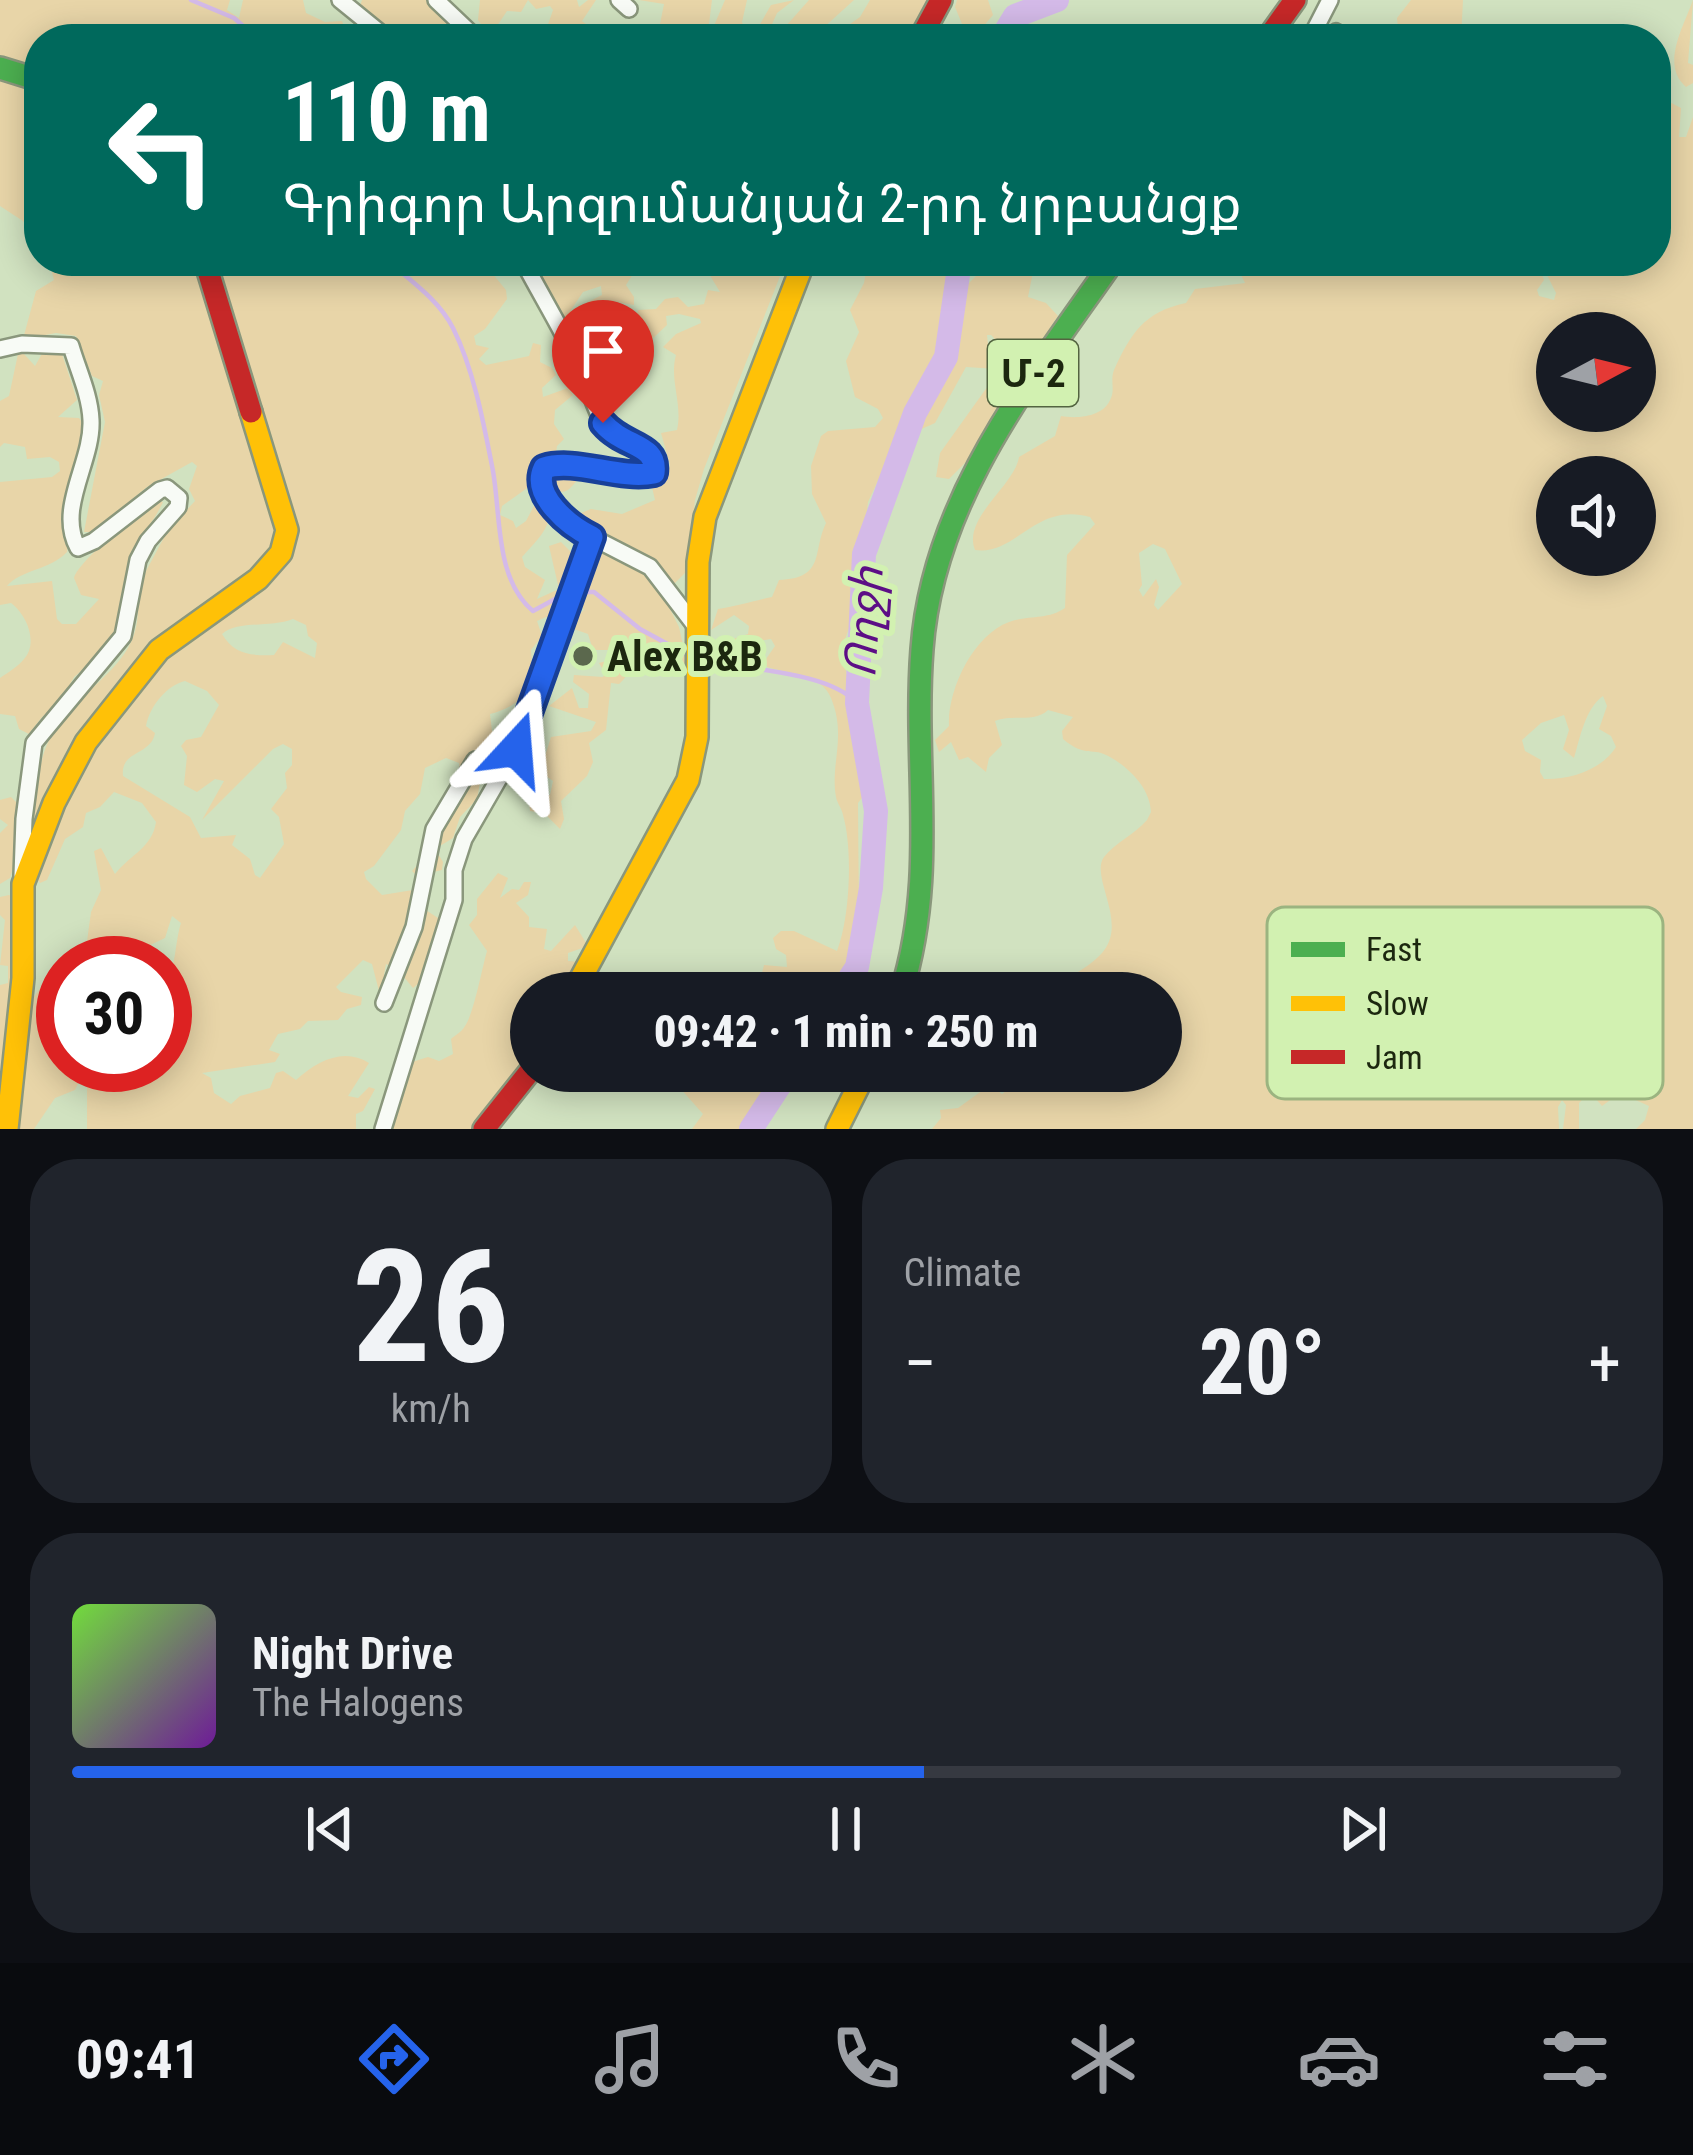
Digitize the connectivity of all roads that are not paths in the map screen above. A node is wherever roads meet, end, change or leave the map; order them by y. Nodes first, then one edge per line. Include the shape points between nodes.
1 (340, 0) edge
2 (436, 0) edge
3 (370, 24) edge
4 (461, 24) edge
5 (209, 276) edge
6 (531, 276) edge
7 (798, 276) edge
8 (1102, 276) edge
9 (0, 349) edge
10 (592, 537) junction
11 (696, 627) junction
12 (502, 774) junction
13 (23, 884) junction
14 (584, 972) edge
15 (906, 972) edge
16 (383, 1003) dead end
17 (513, 1092) edge
18 (856, 1092) edge
19 (7, 1129) edge
20 (382, 1129) edge
21 (484, 1129) edge
22 (837, 1129) edge

1 - 3 street
2 - 4 street
5 - 13 main road via 284,513 281,553 258,579 159,650 130,684 54,803
6 - 10 street via 603,423 656,462 654,473 643,475 544,468 546,497
7 - 11 main road via 705,517
8 - 15 main road, Մ-2 via 1002,418 941,551 922,648 923,851
9 - 13 street via 71,346 91,422 71,510 78,548 160,490 179,497 138,560 123,636 34,743
10 - 11 street via 650,567
10 - 12 street
11 - 14 main road via 697,737 688,780
12 - 16 street via 476,760 447,802 424,866 415,927
12 - 20 street via 464,839 454,900
13 - 19 main road via 23,978
17 - 21 main road
18 - 22 main road

